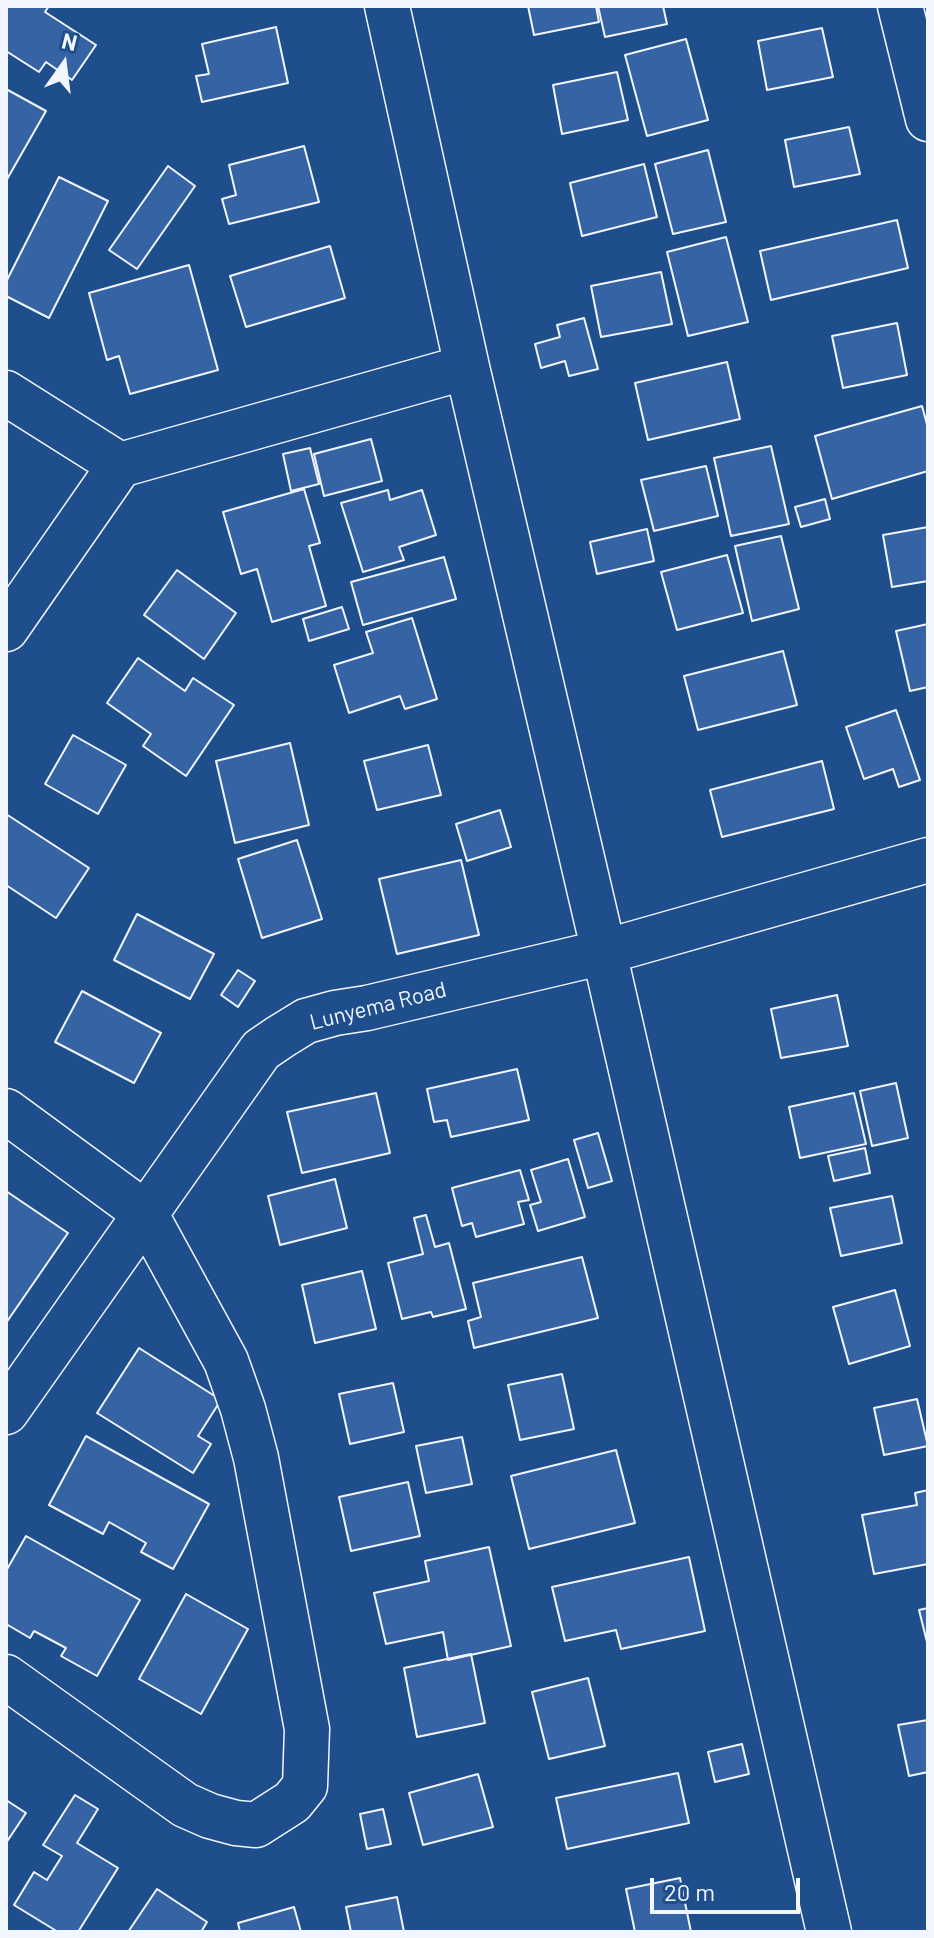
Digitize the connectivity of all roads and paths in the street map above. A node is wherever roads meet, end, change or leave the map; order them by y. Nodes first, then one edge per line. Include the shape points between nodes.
1 (387, 6) edge
2 (900, 6) edge
3 (928, 119) edge
4 (467, 367) junction
5 (6, 393) edge
6 (120, 465) junction
7 (6, 629) edge
8 (928, 860) edge
9 (604, 952) junction
10 (6, 1111) edge
11 (145, 1213) junction
12 (6, 1412) edge
13 (6, 1677) edge
14 (829, 1932) edge

1 - 4 street
2 - 3 street
4 - 6 street
4 - 9 street
5 - 6 street
6 - 7 street
8 - 9 street, Lunyema Road
9 - 11 street, Lunyema Road via 306,1021 261,1050
9 - 14 street
10 - 11 street
11 - 12 street, Lunyema Road
11 - 13 street via 226,1361 243,1409 307,1729 305,1786 292,1802 256,1825 210,1816 185,1805

